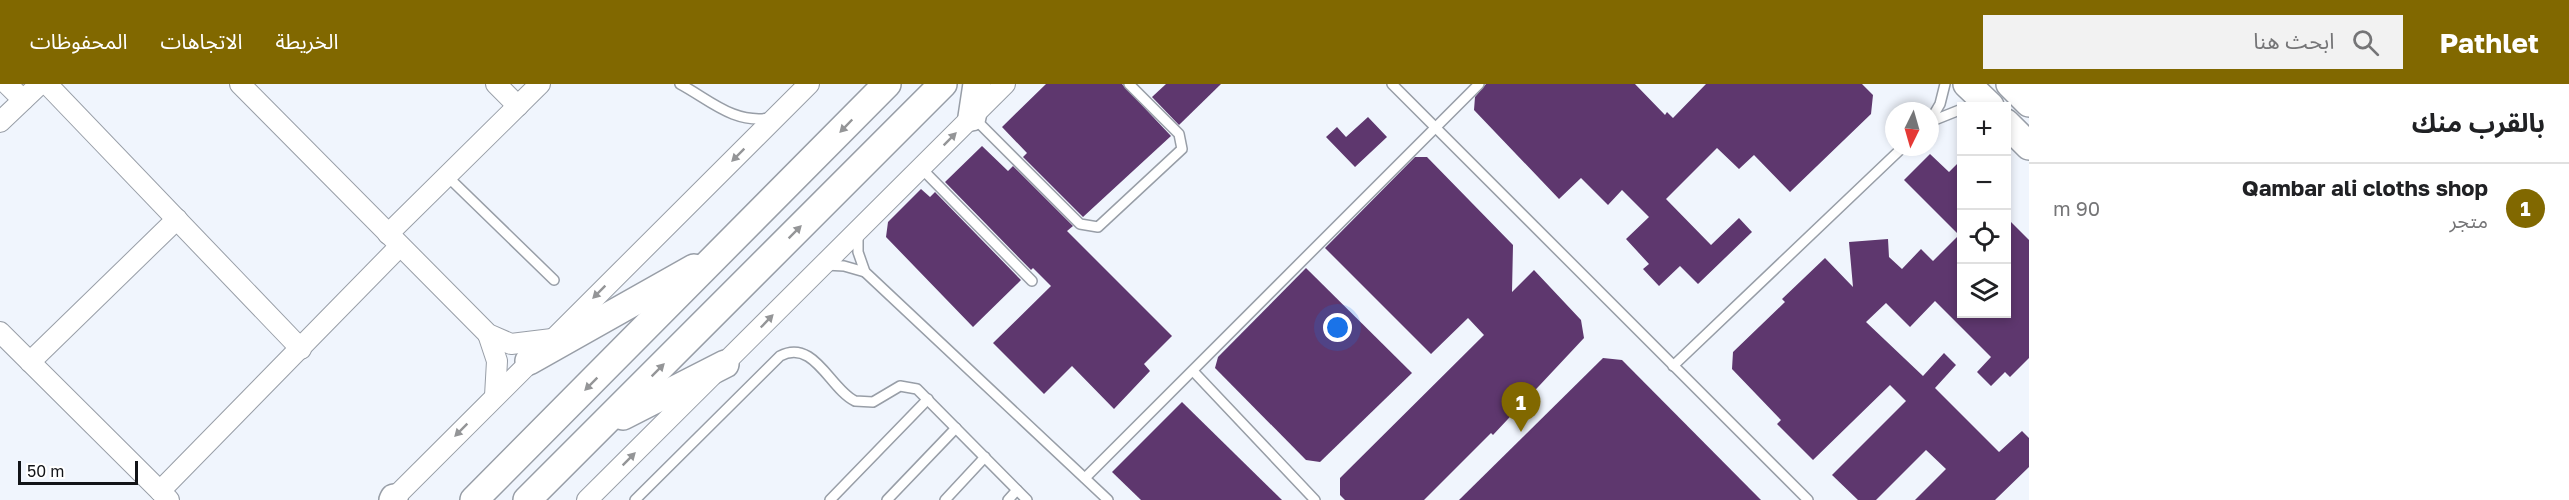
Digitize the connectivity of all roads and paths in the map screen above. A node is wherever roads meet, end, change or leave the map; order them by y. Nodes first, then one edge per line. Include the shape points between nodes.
1 (7, 84) edge
2 (40, 84) edge
3 (47, 84) edge
4 (240, 84) edge
5 (496, 84) edge
6 (540, 84) edge
7 (680, 84) edge
8 (809, 84) edge
9 (887, 84) edge
10 (943, 84) edge
11 (977, 84) edge
12 (1005, 84) edge
13 (1129, 84) edge
14 (1392, 84) edge
15 (1479, 84) edge
16 (1945, 84) edge
17 (1967, 84) edge
18 (2010, 84) edge
19 (23, 100) junction
20 (1986, 102) edge
21 (2029, 103) edge
22 (518, 106) junction
23 (1939, 106) edge
24 (1957, 111) edge
25 (776, 117) junction
26 (972, 117) junction
27 (1939, 118) edge
28 (0, 122) edge
29 (2011, 127) edge
30 (1436, 128) junction
31 (2029, 146) edge
32 (1894, 156) edge
33 (921, 168) junction
34 (447, 176) junction
35 (177, 219) junction
36 (858, 232) junction
37 (394, 240) junction
38 (724, 251) junction
39 (822, 265) junction
40 (865, 272) junction
41 (554, 280) dead end
42 (1032, 281) dead end
43 (0, 332) edge
44 (488, 334) junction
45 (552, 339) junction
46 (301, 349) junction
47 (529, 361) junction
48 (30, 362) junction
49 (726, 364) junction
50 (1673, 366) junction
51 (1193, 371) junction
52 (495, 396) junction
53 (928, 399) junction
54 (600, 427) junction
55 (956, 428) junction
56 (985, 458) junction
57 (1085, 478) junction
58 (1017, 490) junction
59 (164, 495) edge
60 (393, 499) edge
61 (474, 500) edge
62 (527, 500) edge
63 (587, 500) edge
64 (635, 500) edge
65 (830, 500) edge
66 (887, 500) edge
67 (945, 500) edge
68 (1008, 500) edge
69 (1027, 500) edge
70 (1108, 500) edge
71 (1315, 500) edge
72 (1808, 500) edge

1 - 19 street
2 - 19 street
3 - 35 street
4 - 37 street
5 - 22 street
6 - 22 street
7 - 25 lane via 734,116 755,120
8 - 25 street
9 -> 38 main road
54 -> 10 main road
11 - 26 main road
12 - 26 street
13 - 26 lane via 1176,129 1182,149 1098,227 1080,224
14 - 30 lane
15 - 30 lane
16 - 23 lane
17 - 20 main road
18 - 21 main road
19 - 28 street
22 - 34 street
24 - 27 lane
25 -> 45 street
33 -> 26 street
29 - 31 main road
30 - 50 lane
30 - 51 lane
32 - 50 lane
33 - 36 street
33 - 42 lane
34 - 37 street
34 - 41 lane
35 - 46 street
35 - 48 street
36 - 39 street
36 - 40 lane via 858,252
37 - 44 street
37 - 46 street
38 - 47 main road
38 -> 61 main road
39 - 40 lane
49 -> 39 street
40 - 57 lane
43 - 48 street
44 - 45 street via 511,344
44 - 52 street via 497,361
45 - 47 street
46 - 59 street
47 - 52 street
48 - 59 street
49 - 54 main road
63 -> 49 street
50 - 72 lane
51 - 57 lane
51 - 71 lane
52 -> 60 street
53 - 55 lane
53 - 64 lane via 906,385 873,402 855,401 807,355 787,353
53 - 65 lane
54 - 62 main road
55 - 56 lane
55 - 66 lane
56 - 58 lane
56 - 67 lane
57 - 70 lane
58 - 68 lane
58 - 69 lane

